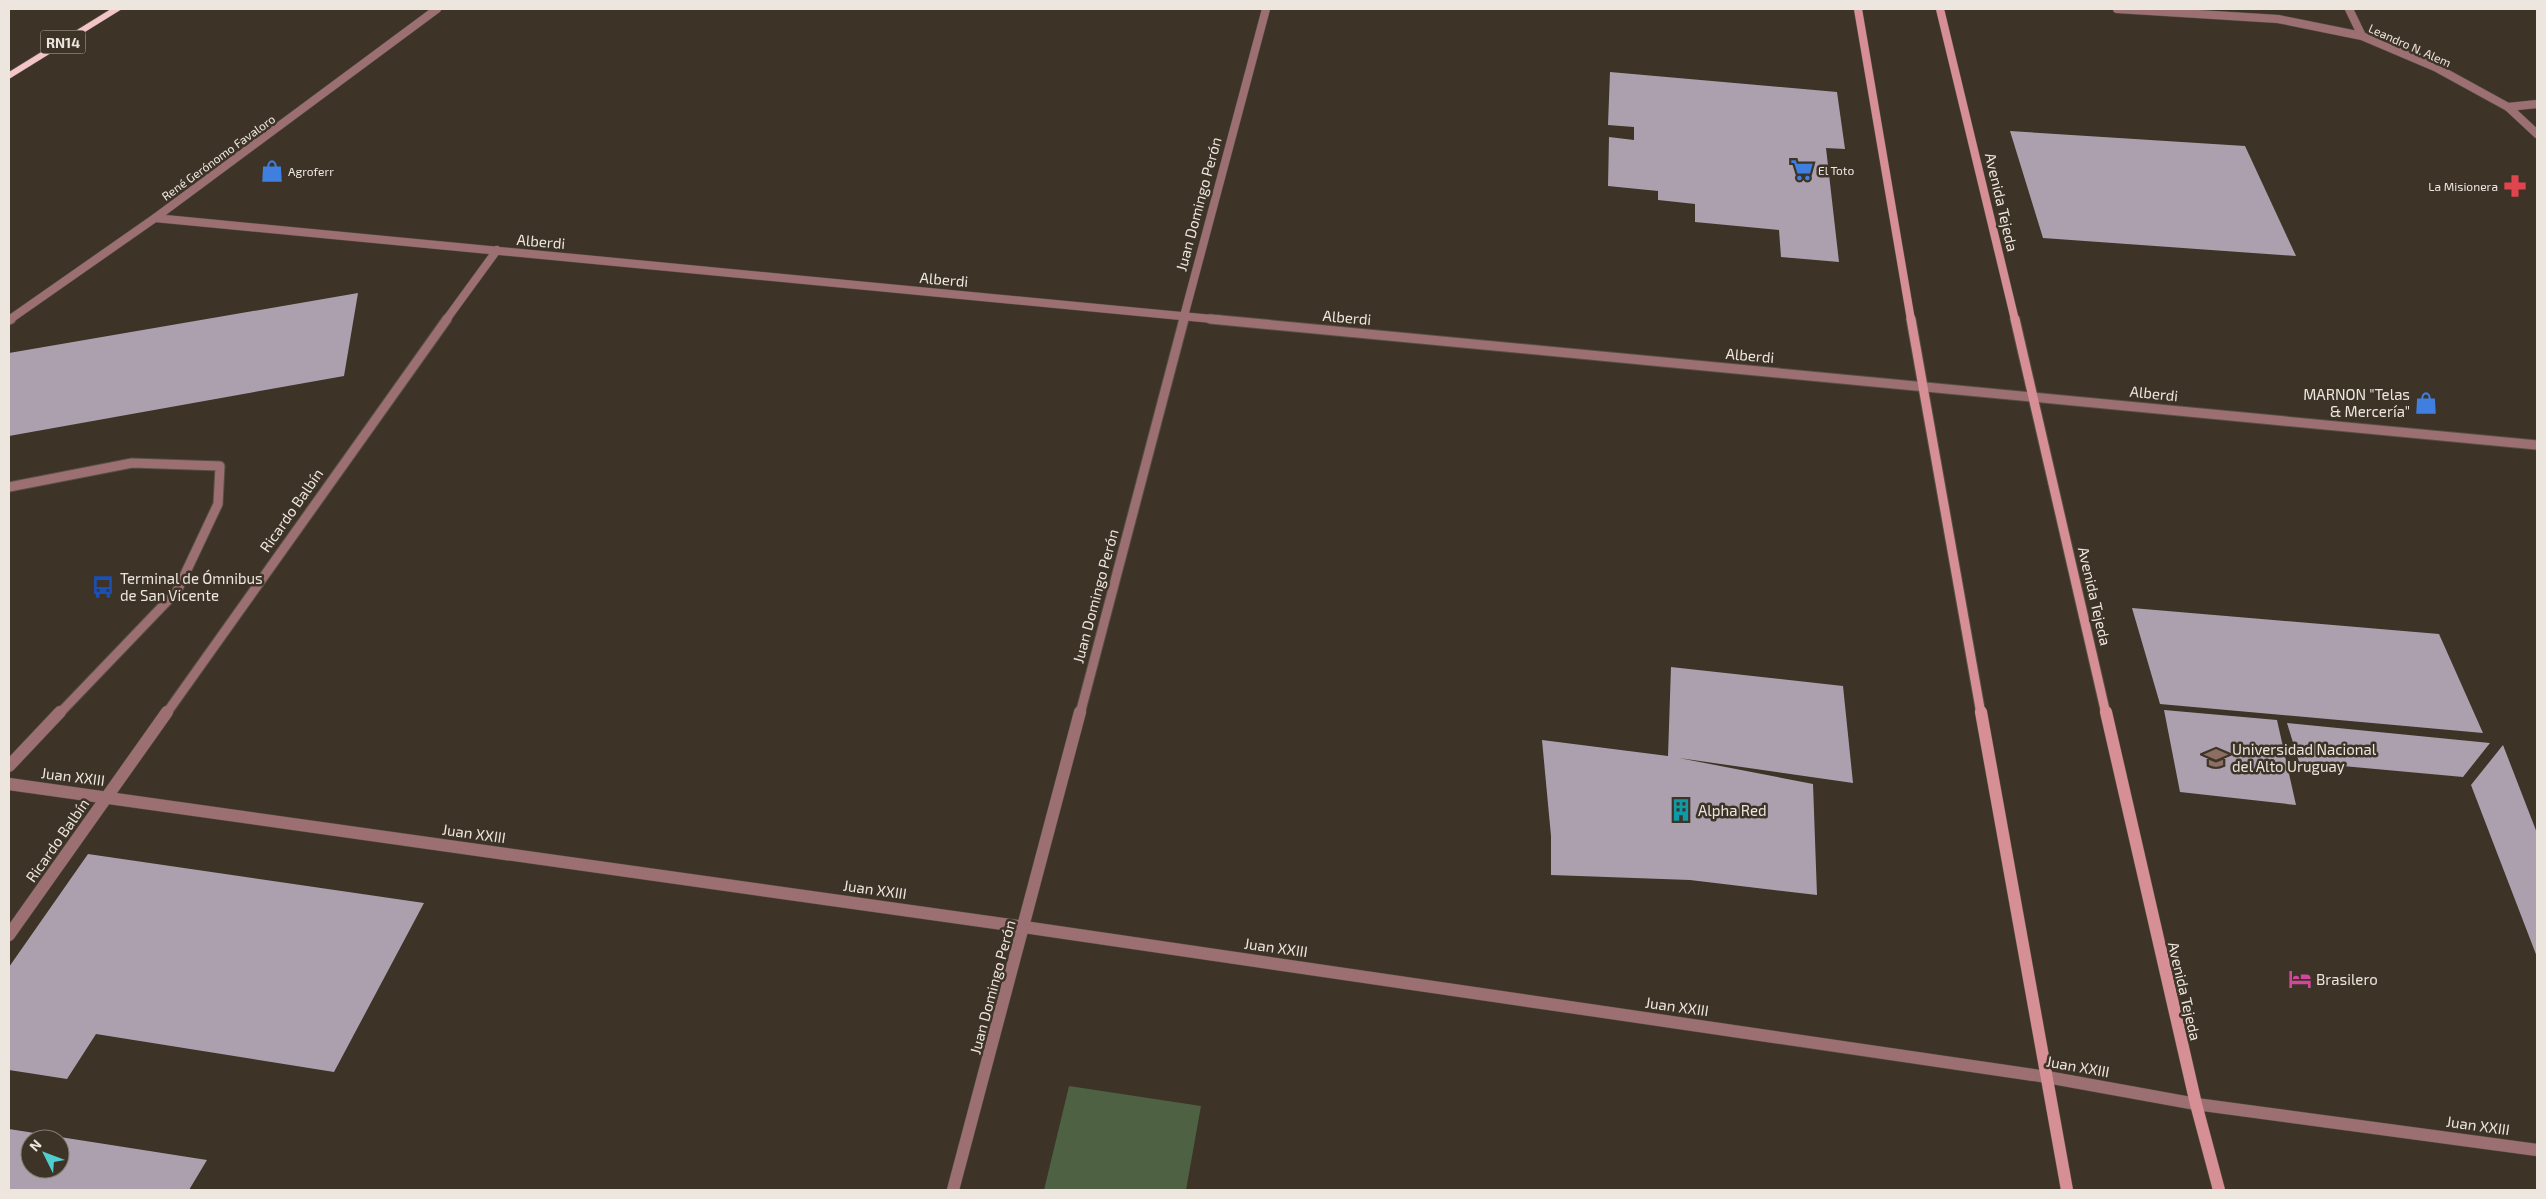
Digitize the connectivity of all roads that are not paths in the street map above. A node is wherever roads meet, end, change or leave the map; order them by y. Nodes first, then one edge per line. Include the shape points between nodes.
1 (117, 9) edge
2 (437, 9) edge
3 (1266, 9) edge
4 (1858, 9) edge
5 (1940, 9) edge
6 (2117, 9) edge
7 (2349, 9) edge
8 (2362, 36) junction
9 (9, 76) edge
10 (2537, 104) edge
11 (2508, 107) junction
12 (2537, 134) edge
13 (155, 218) junction
14 (497, 250) junction
15 (1184, 315) junction
16 (9, 320) edge
17 (1922, 385) junction
18 (2033, 395) junction
19 (2537, 445) edge
20 (9, 487) edge
21 (9, 766) edge
22 (9, 784) edge
23 (105, 797) junction
24 (1024, 927) junction
25 (9, 935) edge
26 (2047, 1077) junction
27 (2196, 1104) junction
28 (2537, 1150) edge
29 (953, 1190) edge
30 (2068, 1190) edge
31 (2219, 1190) edge

1 - 9 highway, RN14
2 - 13 street, René Gerónomo Favaloro
3 - 15 street, Juan Domingo Perón
4 - 17 main road
5 - 18 main road, Avenida Tejeda
6 - 8 street, Leandro N. Alem via 2278,19
7 - 8 street
8 - 11 street, Leandro N. Alem via 2435,67
10 - 11 street
11 - 12 street, Leandro N. Alem
13 - 14 street, Alberdi
13 - 16 street, René Gerónomo Favaloro
14 - 15 street, Alberdi
14 - 23 street, Ricardo Balbín
15 - 17 street, Alberdi
15 - 24 street, Juan Domingo Perón
17 - 18 street, Alberdi
17 - 26 main road
18 - 19 street, Alberdi
18 - 27 main road, Avenida Tejeda
20 - 21 street via 132,463 220,466 218,504 177,591
22 - 23 street, Juan XXIII
23 - 24 street, Juan XXIII
23 - 25 street, Ricardo Balbín
24 - 26 street, Juan XXIII
24 - 29 street, Juan Domingo Perón
26 - 27 street, Juan XXIII
26 - 30 main road
27 - 28 street, Juan XXIII
27 - 31 main road, Avenida Tejeda

